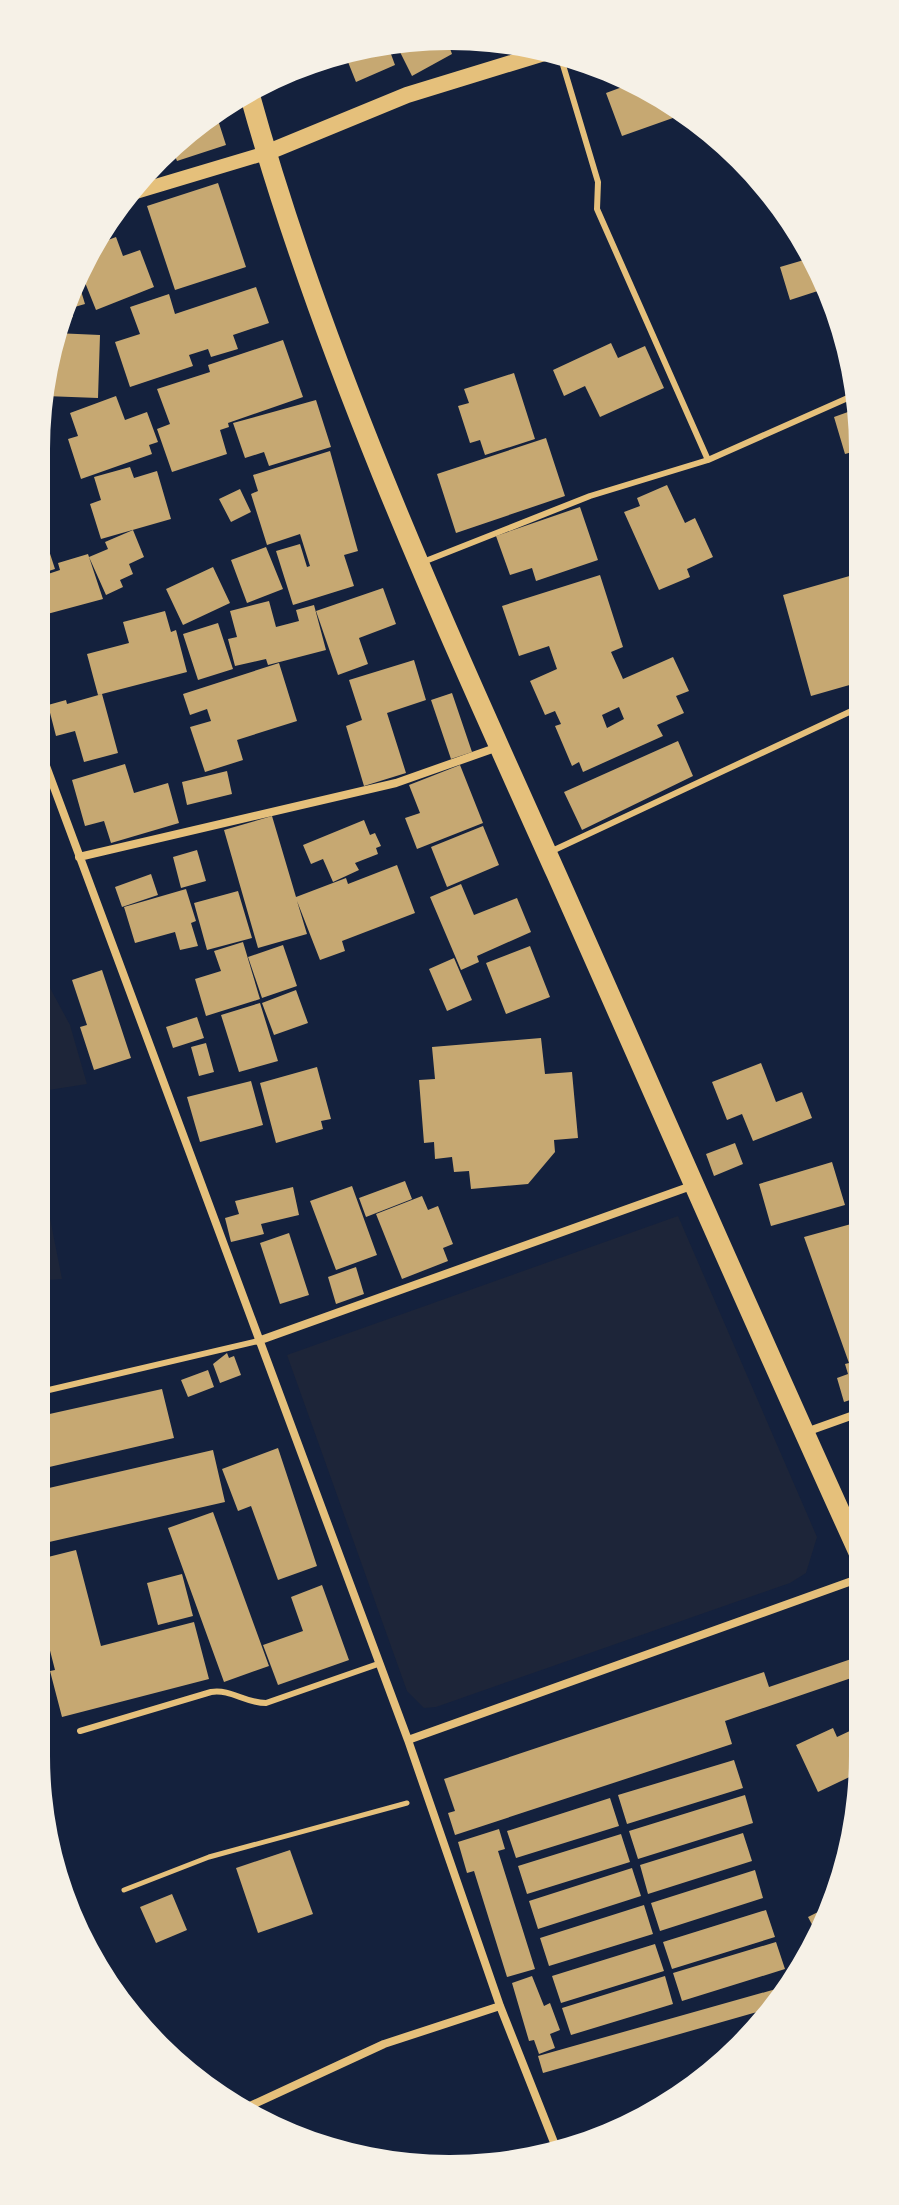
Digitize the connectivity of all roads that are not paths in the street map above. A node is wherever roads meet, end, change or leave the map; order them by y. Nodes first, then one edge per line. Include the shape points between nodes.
1 (527, 58) edge
2 (564, 67) edge
3 (252, 103) edge
4 (266, 153) junction
5 (147, 189) edge
6 (846, 399) edge
7 (708, 460) junction
8 (422, 562) junction
9 (849, 712) edge
10 (499, 746) junction
11 (50, 777) edge
12 (547, 853) junction
13 (79, 857) junction
14 (695, 1185) junction
15 (258, 1341) junction
16 (50, 1390) edge
17 (849, 1417) edge
18 (804, 1433) junction
19 (849, 1532) edge
20 (849, 1582) edge
21 (378, 1664) junction
22 (80, 1731) dead end
23 (408, 1740) junction
24 (500, 2006) junction
25 (255, 2104) edge
26 (553, 2141) edge

1 - 4 main road via 407,95
2 - 7 lane via 598,182 597,209
3 - 4 main road
4 - 5 street
4 - 8 main road via 348,389
6 - 7 lane
7 - 8 lane via 590,496
8 - 10 main road
9 - 12 lane
10 - 12 main road
10 - 13 street via 396,783
11 - 13 street
12 - 14 main road
13 - 15 street
14 - 15 street
14 - 18 main road
15 - 16 lane
15 - 21 street
17 - 18 street
18 - 19 main road
20 - 23 street
21 - 22 lane via 266,1703 249,1703 227,1690
21 - 23 street
23 - 24 street
24 - 25 street via 384,2044
24 - 26 street

